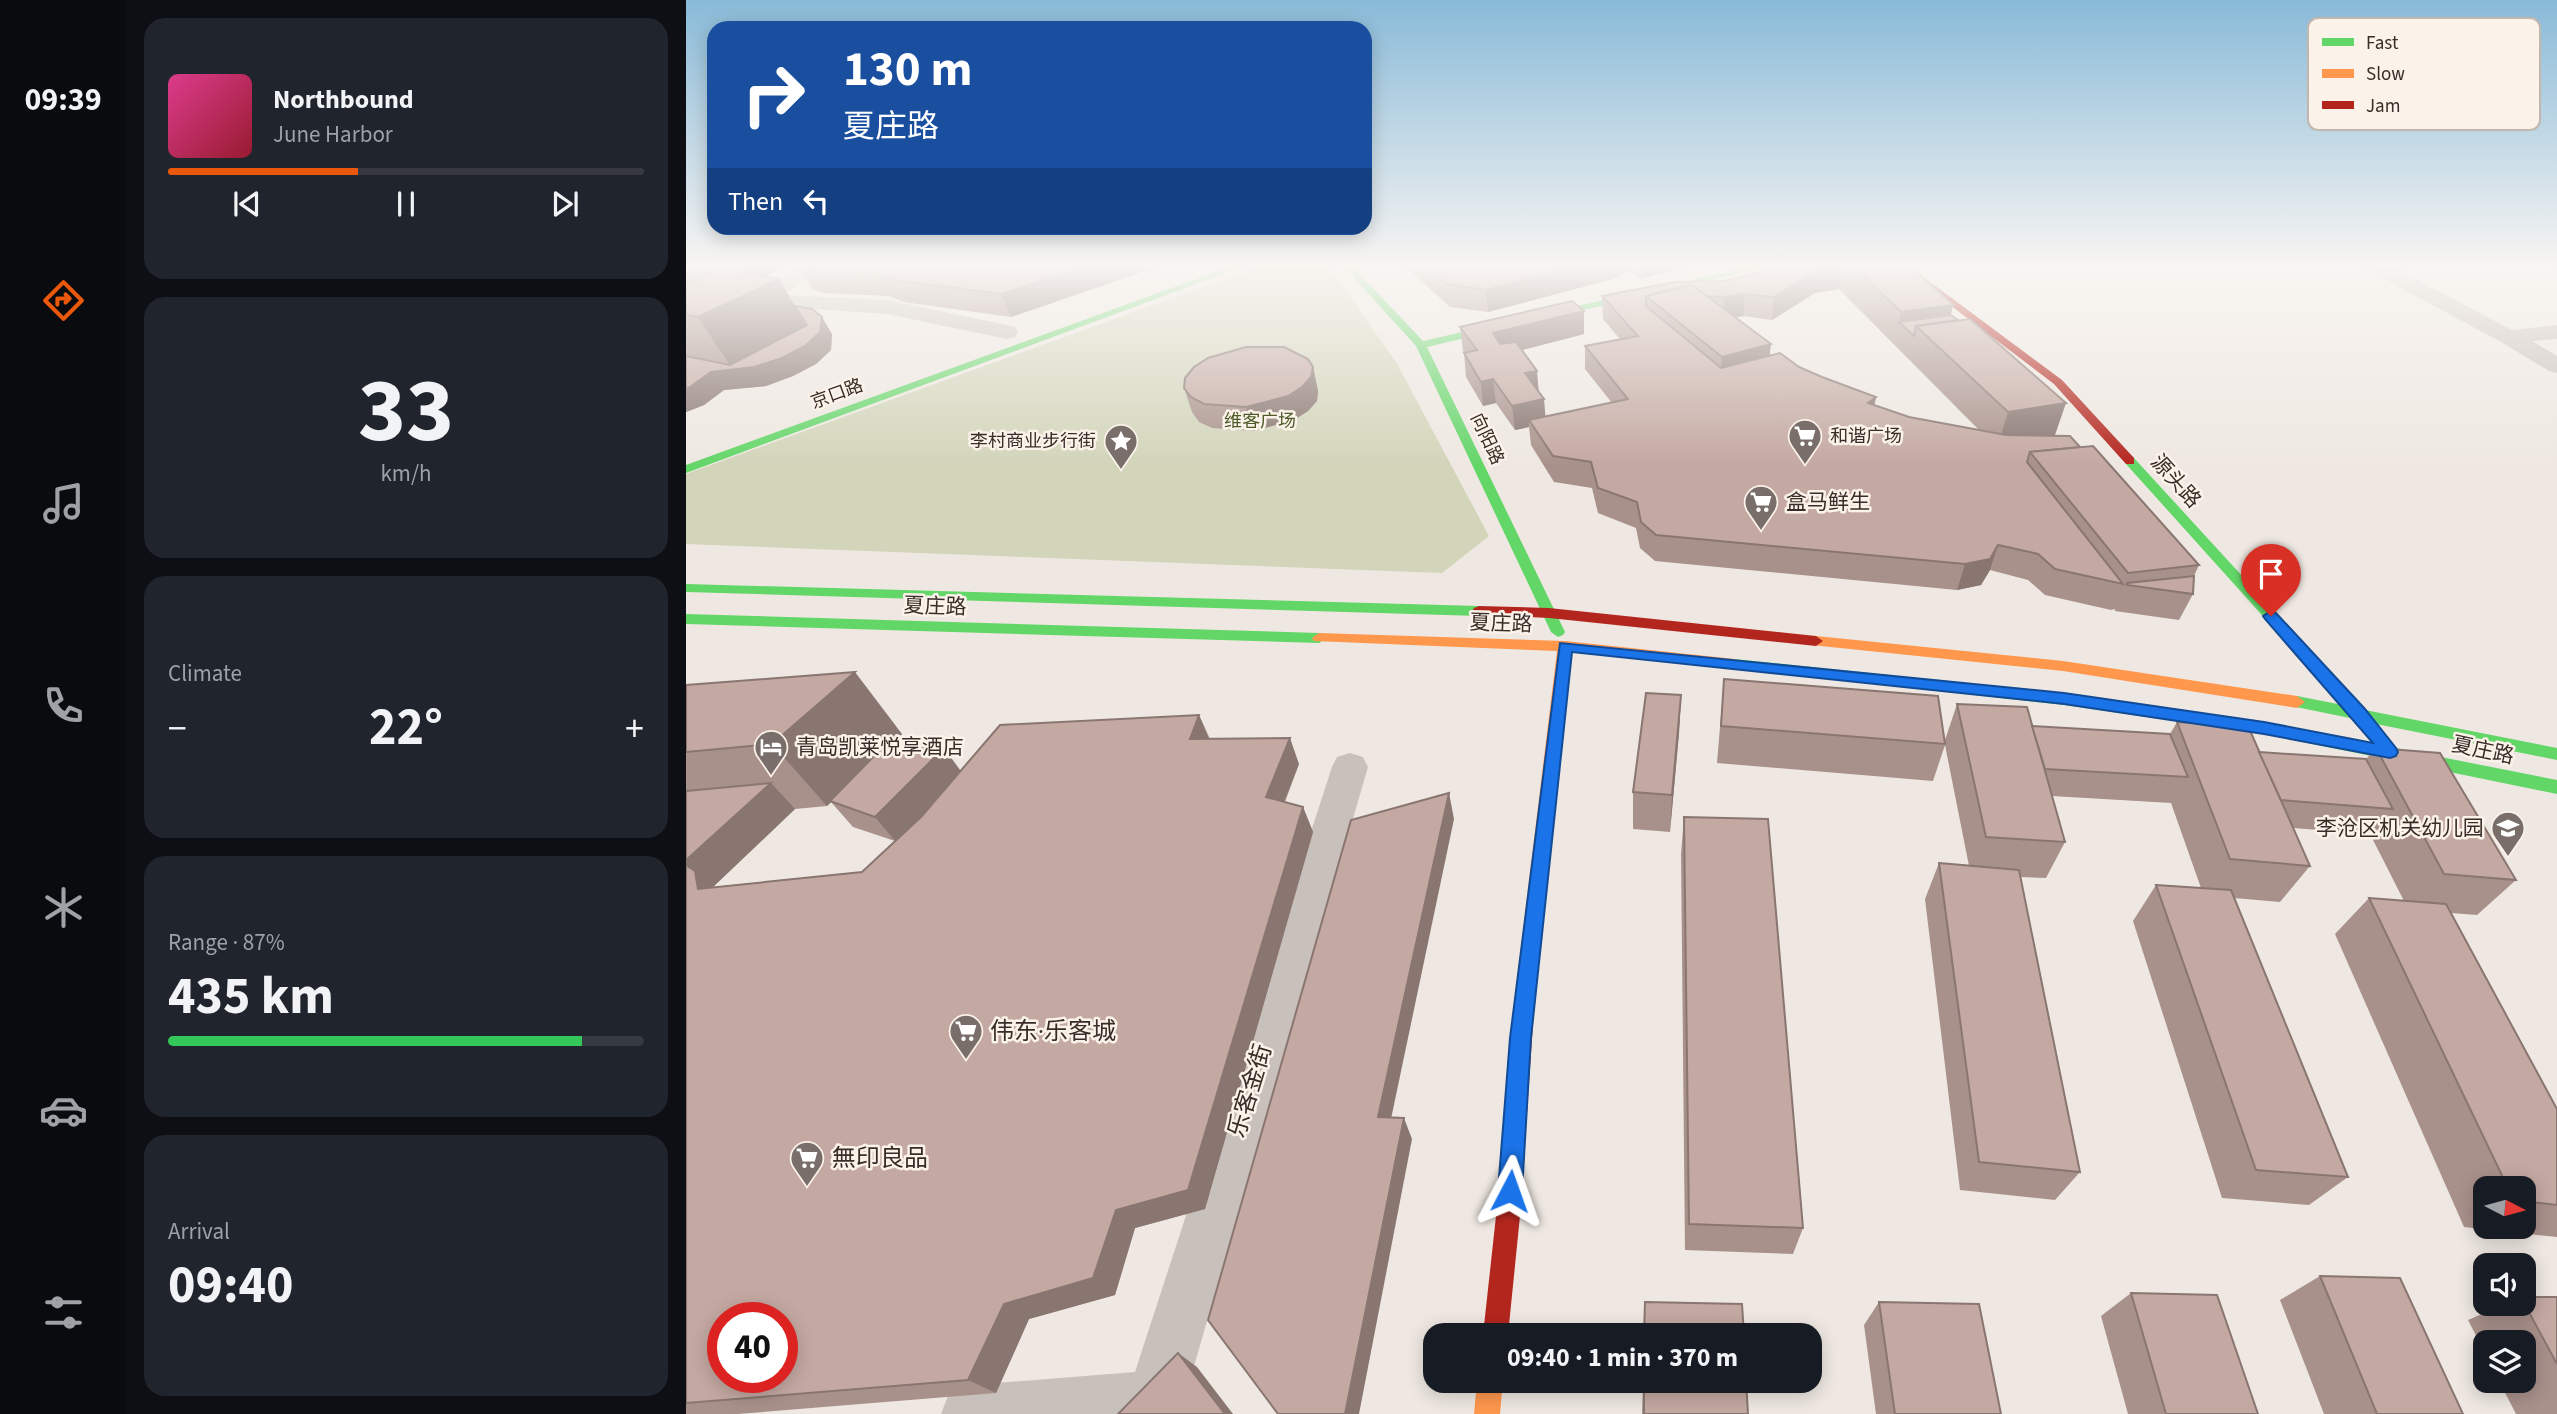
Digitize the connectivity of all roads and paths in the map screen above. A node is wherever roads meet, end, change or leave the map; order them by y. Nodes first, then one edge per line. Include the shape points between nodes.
1 (1005, 333) edge
2 (1058, 333) edge
3 (1410, 333) edge
4 (1474, 333) edge
5 (1992, 333) edge
6 (2501, 333) edge
7 (2548, 333) edge
8 (2509, 337) junction
9 (982, 341) dead end
10 (1421, 345) junction
11 (2557, 366) edge
12 (686, 469) edge
13 (686, 588) edge
14 (1549, 613) junction
15 (686, 619) edge
16 (1565, 646) junction
17 (2359, 713) junction
18 (2390, 752) junction
19 (2557, 754) edge
20 (1350, 767) dead end
21 (2557, 787) edge
22 (1496, 1323) edge
23 (1489, 1393) edge
24 (1159, 1407) edge
25 (971, 1414) edge
26 (1487, 1414) edge

1 - 9 main road
2 - 12 main road, 京口路
3 - 10 main road, 向阳路
4 - 10 main road
5 - 17 main road, 源头路 via 2058,382
6 - 8 street
7 - 8 street
8 - 11 street
10 - 14 main road, 向阳路
13 - 14 main road, 夏庄路
14 - 16 main road, 向阳路
14 - 17 main road, 夏庄路 via 2063,666
15 - 16 main road, 夏庄路
16 - 18 main road, 夏庄路 via 2064,699
16 - 22 main road via 1520,1038
17 - 18 main road, 源头路
17 - 19 main road, 夏庄路
18 - 21 main road, 夏庄路
20 - 24 street, 乐客金街
23 - 26 main road
24 - 25 street

